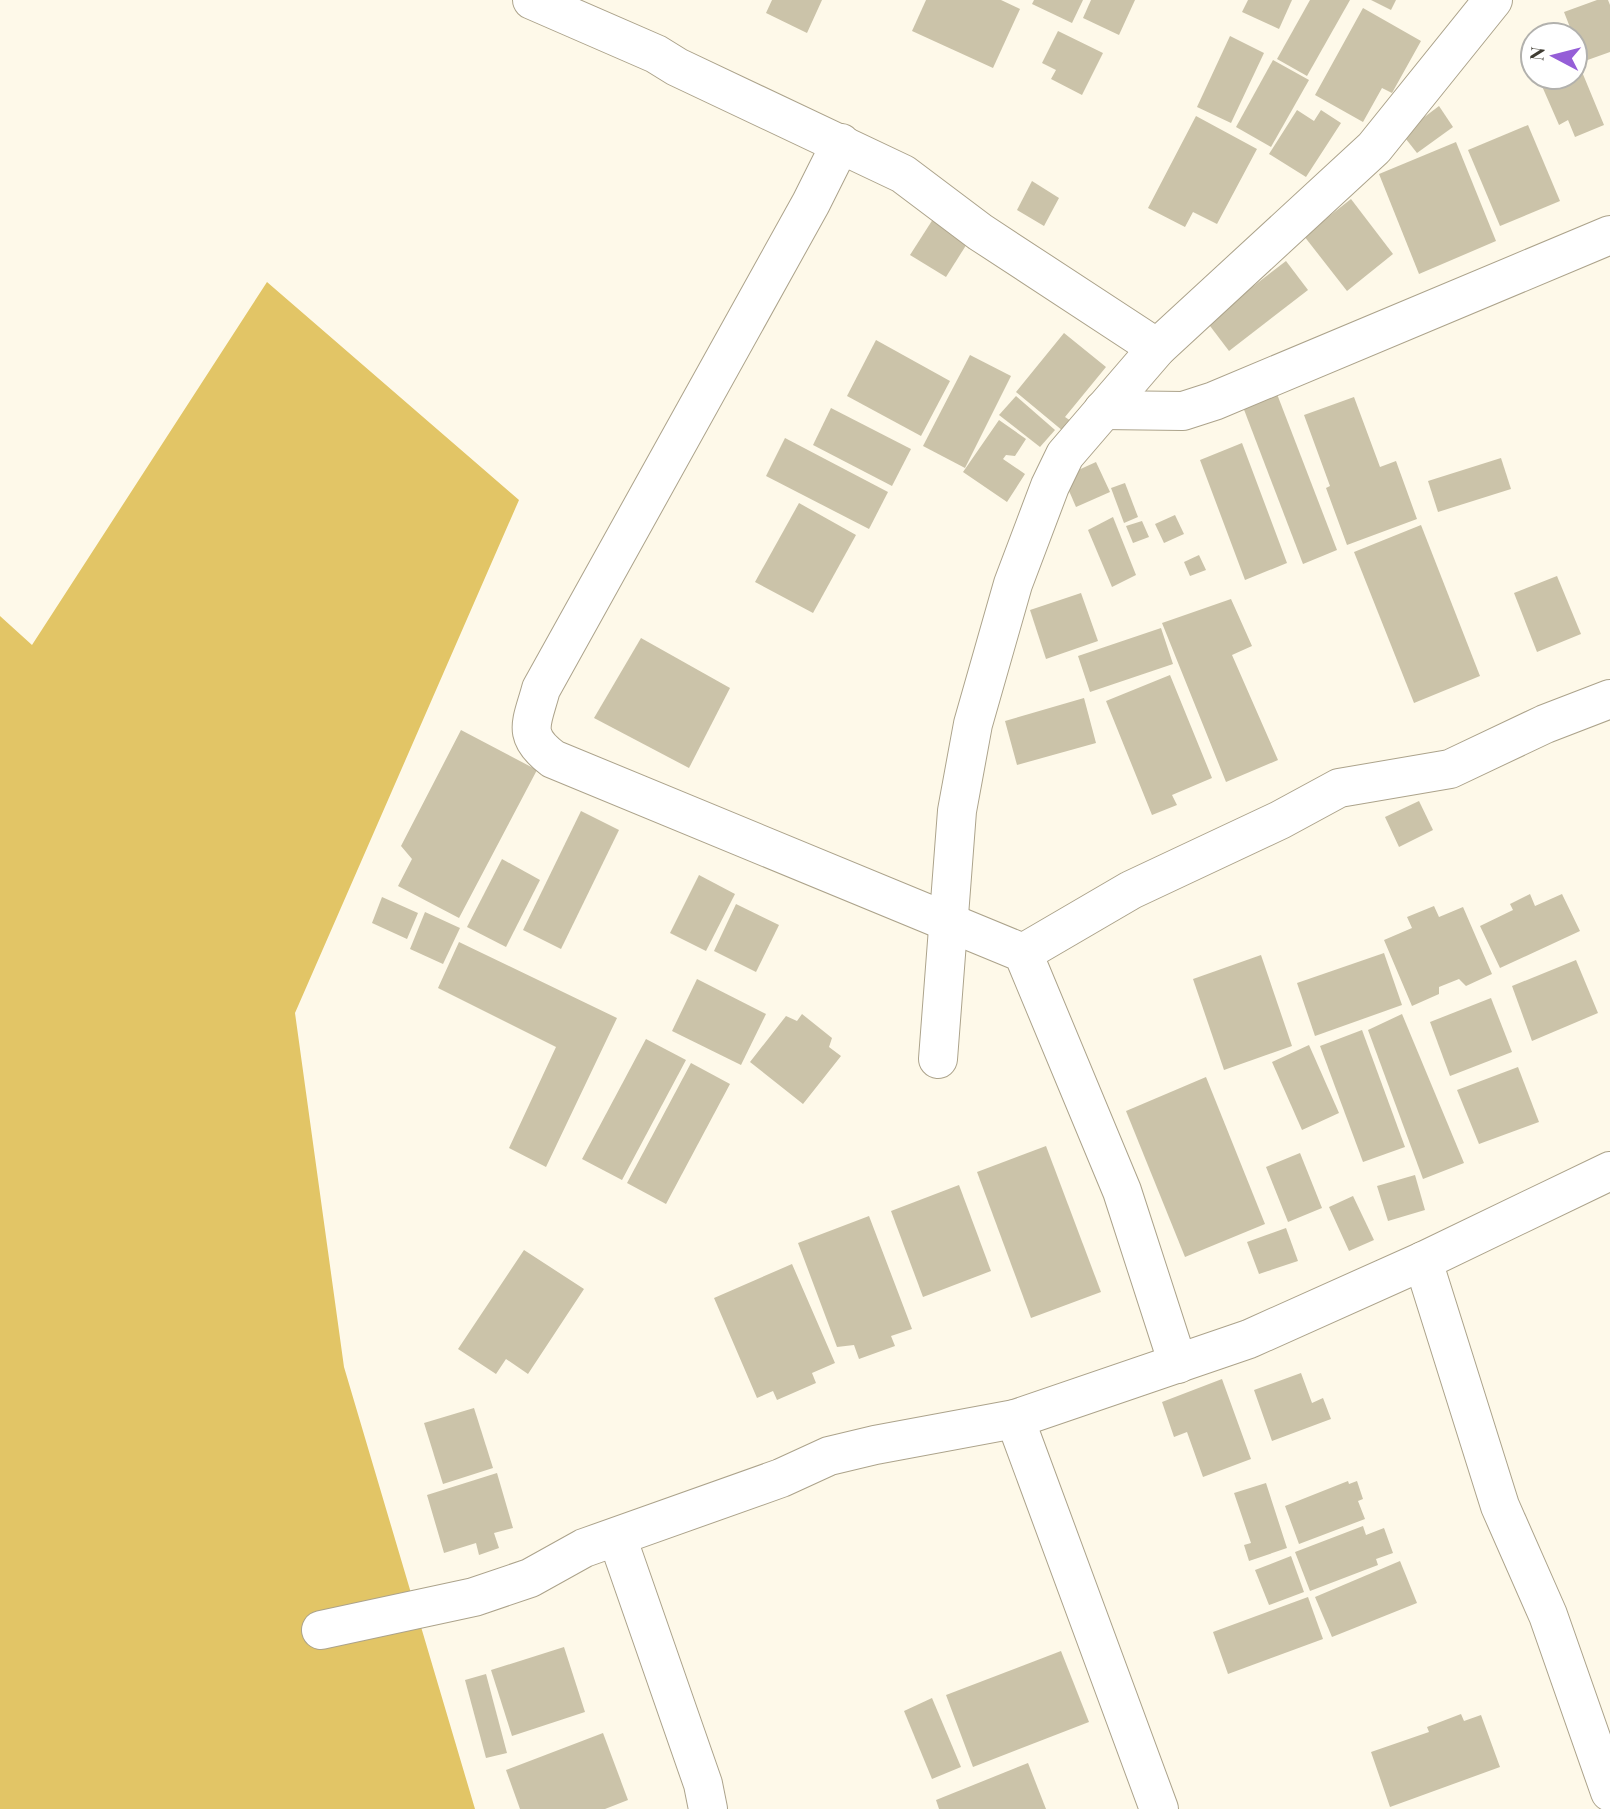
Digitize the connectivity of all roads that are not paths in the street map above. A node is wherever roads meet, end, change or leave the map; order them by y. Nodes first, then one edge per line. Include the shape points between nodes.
1 (533, 0) edge
2 (1493, 0) edge
3 (841, 144) junction
4 (1610, 235) edge
5 (1157, 348) junction
6 (1103, 410) junction
7 (1610, 699) edge
8 (949, 923) junction
9 (1023, 953) junction
10 (939, 1059) dead end
11 (1610, 1171) edge
12 (1423, 1261) junction
13 (1178, 1364) junction
14 (1015, 1419) junction
15 (617, 1537) junction
16 (321, 1630) dead end
17 (1610, 1792) edge
18 (708, 1809) edge
19 (1159, 1809) edge

1 - 3 street
2 - 5 street via 1374,148
3 - 5 street via 903,174 980,232
3 - 8 street via 541,689 530,729 538,748 553,760
4 - 6 street via 1204,404 1183,411
5 - 6 street
6 - 8 street via 1065,455 1013,584 973,724 957,811
7 - 9 street via 1450,769 1339,788 1131,890
8 - 9 street
8 - 10 street
9 - 13 street via 1122,1191
11 - 12 street
12 - 13 street via 1249,1339
12 - 17 street via 1500,1506 1548,1615
13 - 14 street
14 - 15 street via 829,1456
14 - 19 street
15 - 16 street via 584,1548 530,1578 474,1597
15 - 18 street

